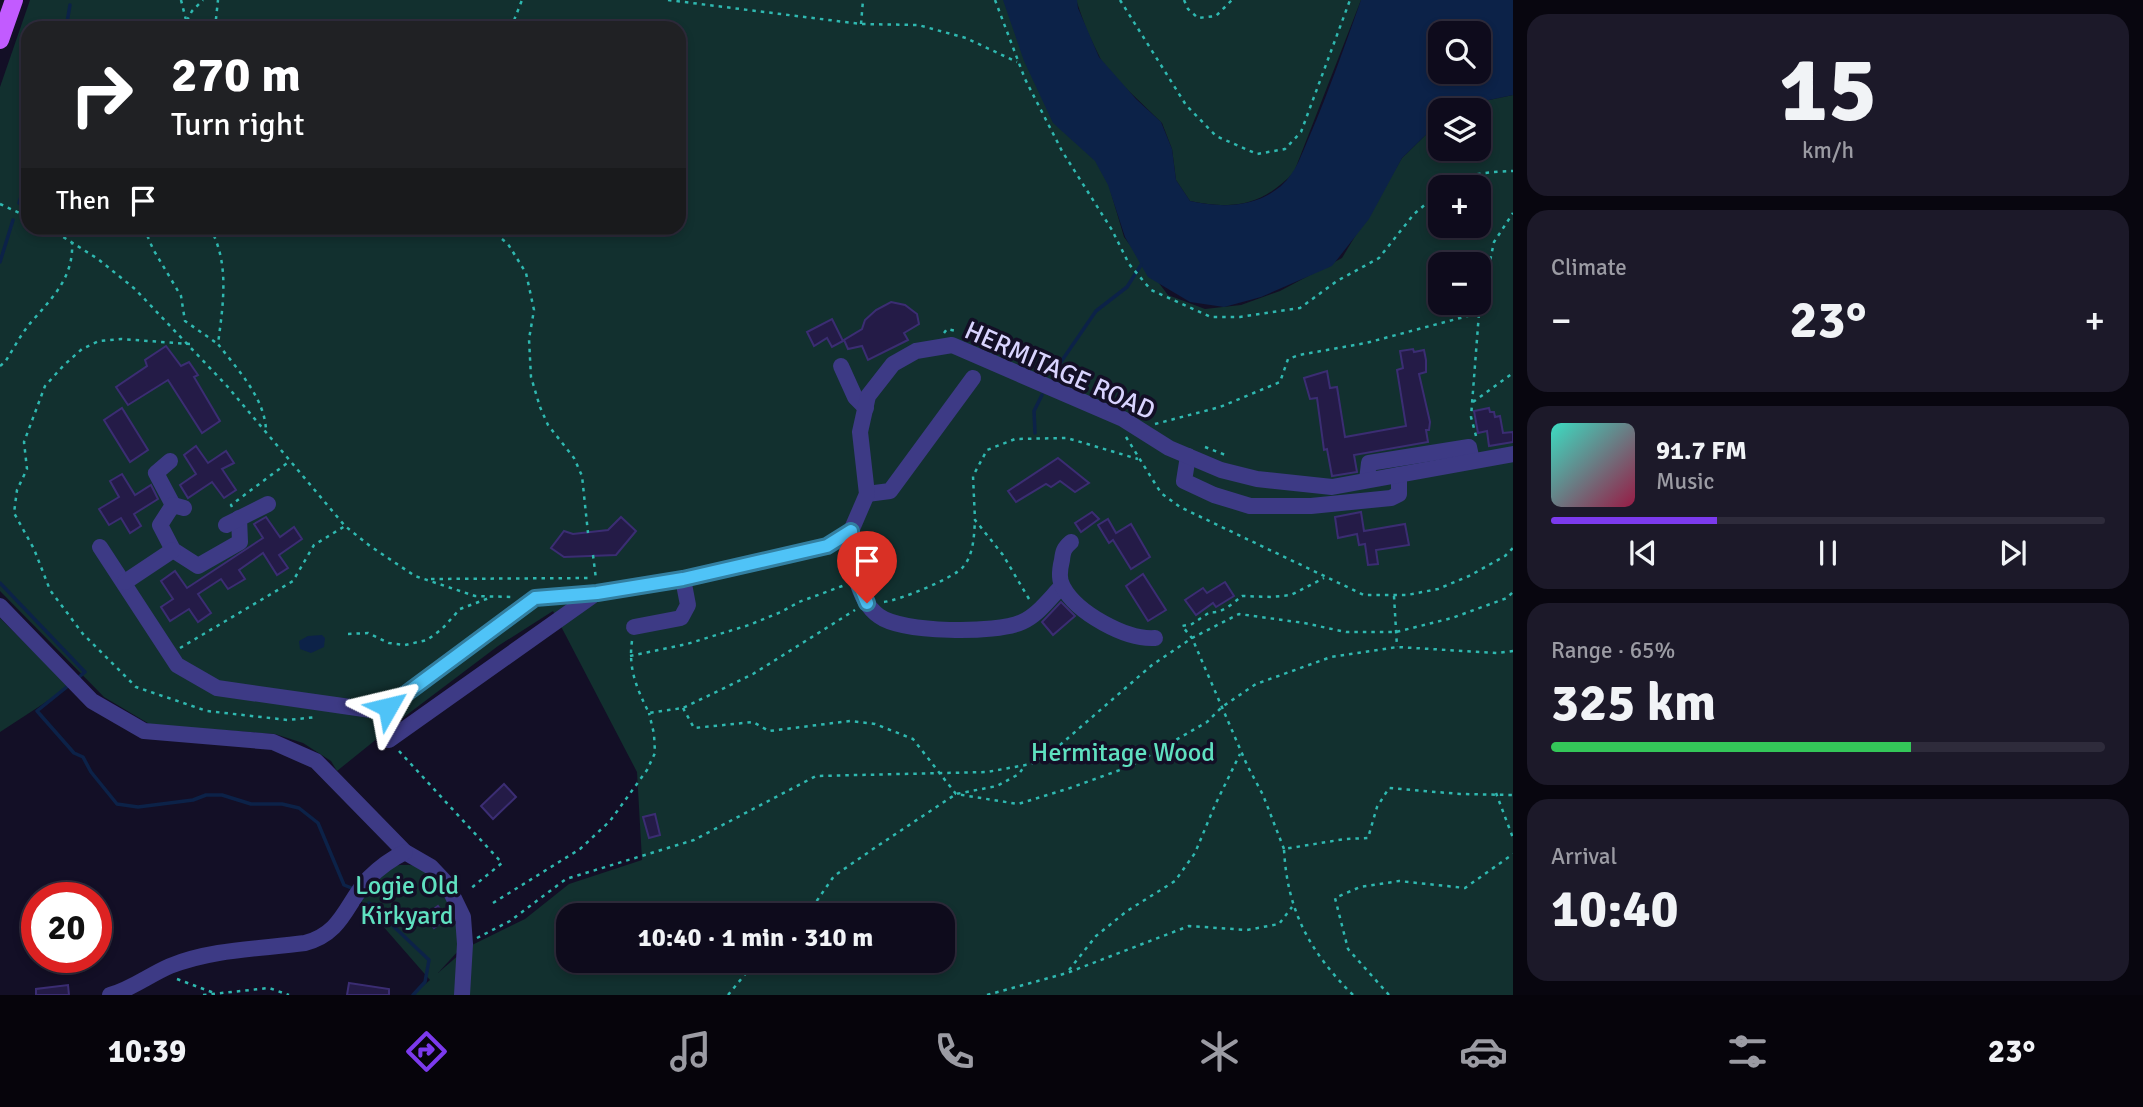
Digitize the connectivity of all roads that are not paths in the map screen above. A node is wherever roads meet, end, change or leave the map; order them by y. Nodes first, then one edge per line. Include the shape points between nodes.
1 (14, 0) edge
2 (0, 40) edge
3 (841, 366) dead end
4 (973, 378) dead end
5 (866, 408) junction
6 (1513, 454) edge
7 (1188, 456) junction
8 (170, 461) dead end
9 (1472, 461) junction
10 (1399, 475) junction
11 (1367, 480) junction
12 (867, 494) junction
13 (268, 504) dead end
14 (851, 531) junction
15 (1071, 542) dead end
16 (100, 547) dead end
17 (173, 550) junction
18 (683, 579) junction
19 (125, 582) junction
20 (597, 586) junction
21 (1062, 586) junction
22 (0, 606) edge
23 (635, 627) road end
24 (1155, 638) dead end
25 (390, 740) road end
26 (405, 852) junction
27 (110, 995) edge
28 (462, 995) edge

1 - 2 main road
3 - 5 street via 855,397
4 - 12 street via 890,491
5 - 7 street, HERMITAGE ROAD via 868,396 893,364 916,351 952,345 1123,419
5 - 12 street, HERMITAGE ROAD via 860,432
6 - 9 street, HERMITAGE ROAD
7 - 10 street via 1184,481 1250,506 1391,498 1399,494
7 - 11 street, HERMITAGE ROAD via 1257,479 1332,487
8 - 17 street via 149,476 178,506 160,525
9 - 10 street, HERMITAGE ROAD
9 - 11 street via 1469,447 1369,463
10 - 11 street, HERMITAGE ROAD
12 - 14 street, HERMITAGE ROAD
13 - 17 street via 232,521 240,542 198,566
14 - 18 street via 827,546
14 - 21 street via 852,555 867,603 880,617 901,624 964,631 997,629 1023,622
15 - 21 street via 1063,548
16 - 19 street
17 - 19 street
18 - 20 street
18 - 23 street via 688,605 681,618
19 - 20 street via 177,665 217,688 371,710 388,707 535,598
20 - 25 street
21 - 24 street via 1121,633
22 - 26 street via 92,701 144,730 273,742 316,761
26 - 27 street via 368,879 353,904 320,939 207,954
26 - 28 street via 431,867 447,884 463,917

